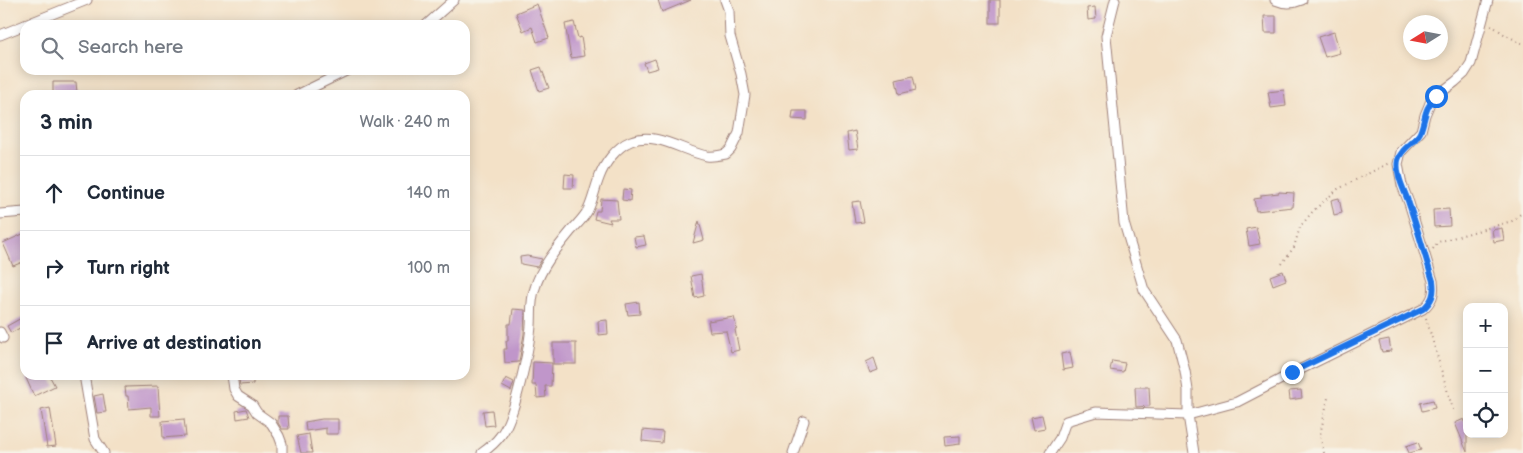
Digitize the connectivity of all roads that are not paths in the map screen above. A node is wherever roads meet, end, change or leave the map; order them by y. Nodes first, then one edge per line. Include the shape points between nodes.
1 (88, 0) edge
2 (454, 0) edge
3 (725, 0) edge
4 (1115, 0) edge
5 (1275, 0) edge
6 (1302, 0) edge
7 (1488, 0) edge
8 (38, 20) edge
9 (432, 20) edge
10 (20, 27) edge
11 (0, 35) edge
12 (338, 75) edge
13 (307, 90) edge
14 (20, 212) edge
15 (0, 214) edge
16 (85, 380) edge
17 (233, 380) edge
18 (1188, 415) junction
19 (804, 421) dead end
20 (104, 453) edge
21 (282, 453) edge
22 (482, 453) edge
23 (793, 453) edge
24 (1050, 453) edge
25 (1194, 453) edge

1 - 8 street
2 - 9 street
3 - 22 street via 730,36 745,95 734,144 726,154 708,156 643,138 623,145 611,156 600,175 588,210 542,269 534,288 530,339 508,424
4 - 18 street via 1106,36 1124,223 1144,290 1177,340 1188,390
5 - 6 street via 1296,3
7 - 18 street via 1471,63 1464,74 1430,103 1421,131 1399,158 1402,185 1434,290 1430,302 1423,309 1237,402
10 - 11 street
12 - 13 street
14 - 15 street
16 - 20 street via 95,439
17 - 21 street via 238,396 271,423 282,444
18 - 24 street via 1096,412 1066,421
18 - 25 street
19 - 23 street

